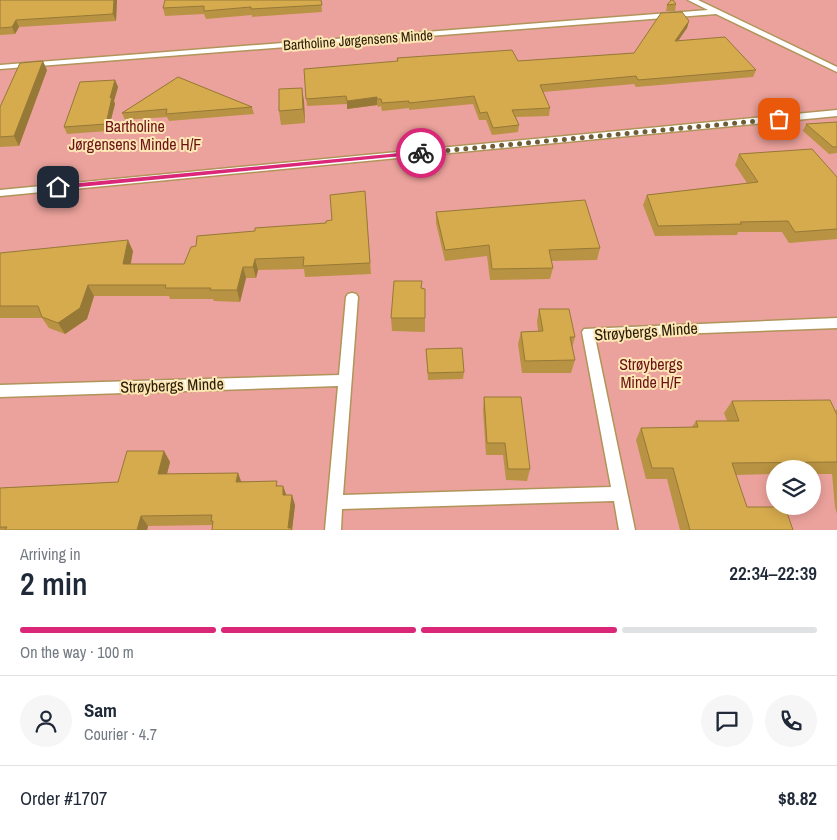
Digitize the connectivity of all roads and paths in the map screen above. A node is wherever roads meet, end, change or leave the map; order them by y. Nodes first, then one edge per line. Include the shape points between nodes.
1 (692, 0) edge
2 (717, 12) junction
3 (0, 67) edge
4 (837, 70) edge
5 (837, 113) edge
6 (0, 193) edge
7 (352, 297) dead end
8 (837, 323) edge
9 (345, 380) junction
10 (0, 391) edge
11 (620, 494) junction
12 (335, 502) junction
13 (333, 530) edge
14 (627, 530) edge

1 - 2 lane
2 - 3 lane, Bartholine Jørgensens Minde
2 - 4 lane
5 - 6 lane
7 - 9 lane
8 - 11 lane, Strøybergs Minde via 588,332
9 - 10 lane, Strøybergs Minde
9 - 12 lane
11 - 12 lane
11 - 14 lane, Strøybergs Minde
12 - 13 lane

